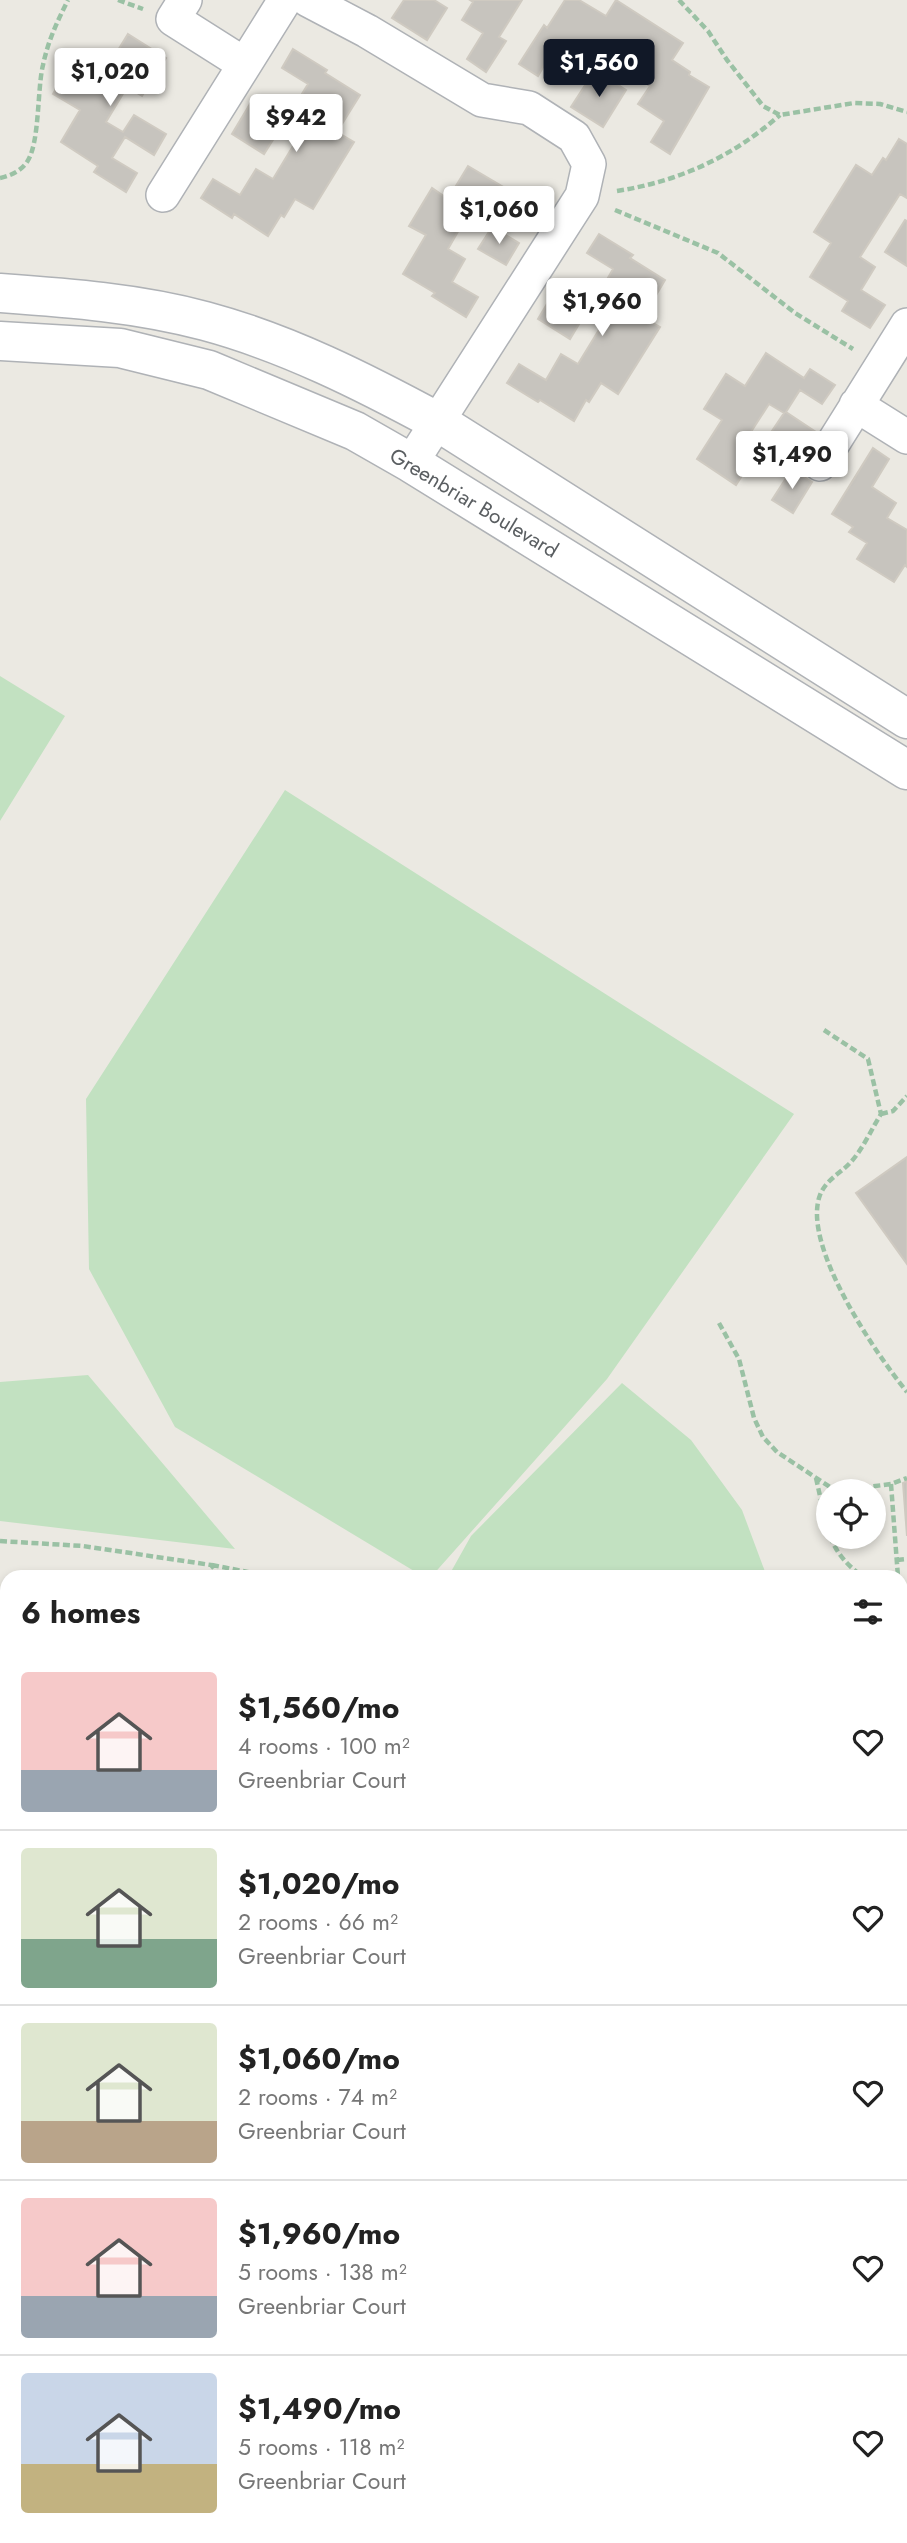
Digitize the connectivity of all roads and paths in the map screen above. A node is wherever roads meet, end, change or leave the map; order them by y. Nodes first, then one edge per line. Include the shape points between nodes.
1 (68, 0) edge
2 (185, 0) edge
3 (285, 0) edge
4 (309, 0) edge
5 (679, 0) edge
6 (244, 64) junction
7 (907, 112) edge
8 (780, 115) junction
9 (0, 178) edge
10 (163, 195) dead end
11 (582, 196) junction
12 (0, 293) edge
13 (0, 341) edge
14 (898, 345) edge
15 (856, 405) junction
16 (438, 422) junction
17 (907, 437) edge
18 (411, 463) junction
19 (820, 464) dead end
20 (907, 719) edge
21 (907, 770) edge
22 (824, 1030) dead end
23 (907, 1096) edge
24 (881, 1114) junction
25 (719, 1323) dead end
26 (907, 1392) edge
27 (815, 1477) junction
28 (907, 1478) edge
29 (816, 1481) edge
30 (891, 1484) junction
31 (0, 1541) edge
32 (835, 1549) edge
33 (907, 1559) edge
34 (897, 1560) junction
35 (211, 1565) junction
36 (215, 1570) edge
37 (237, 1570) edge
38 (854, 1570) edge
39 (898, 1570) edge

1 - 9 path via 51,32 42,68 28,161 12,175
2 - 6 street via 173,19
3 - 6 street
4 - 11 street via 482,100 529,108 574,137 589,164
5 - 8 path via 763,106
6 - 10 street
7 - 8 path via 854,103
8 - 11 path via 704,167 650,186
11 - 14 path via 718,253 839,341
11 - 16 street
12 - 16 street via 111,302 205,321 297,352
13 - 18 street, Greenbriar Boulevard via 120,348 209,370 355,431
14 - 15 street
15 - 17 street
15 - 19 street
16 - 18 street
16 - 20 street
18 - 21 street, Greenbriar Boulevard
22 - 24 path via 867,1059
23 - 24 path via 893,1111
24 - 26 path via 850,1163 825,1184 818,1198 818,1226 855,1320
25 - 27 path via 739,1359 763,1437
27 - 29 path
27 - 30 path via 836,1491
28 - 30 path
30 - 34 path
31 - 35 path via 83,1546
32 - 38 path
33 - 34 path
34 - 39 path
35 - 36 path
35 - 37 path

